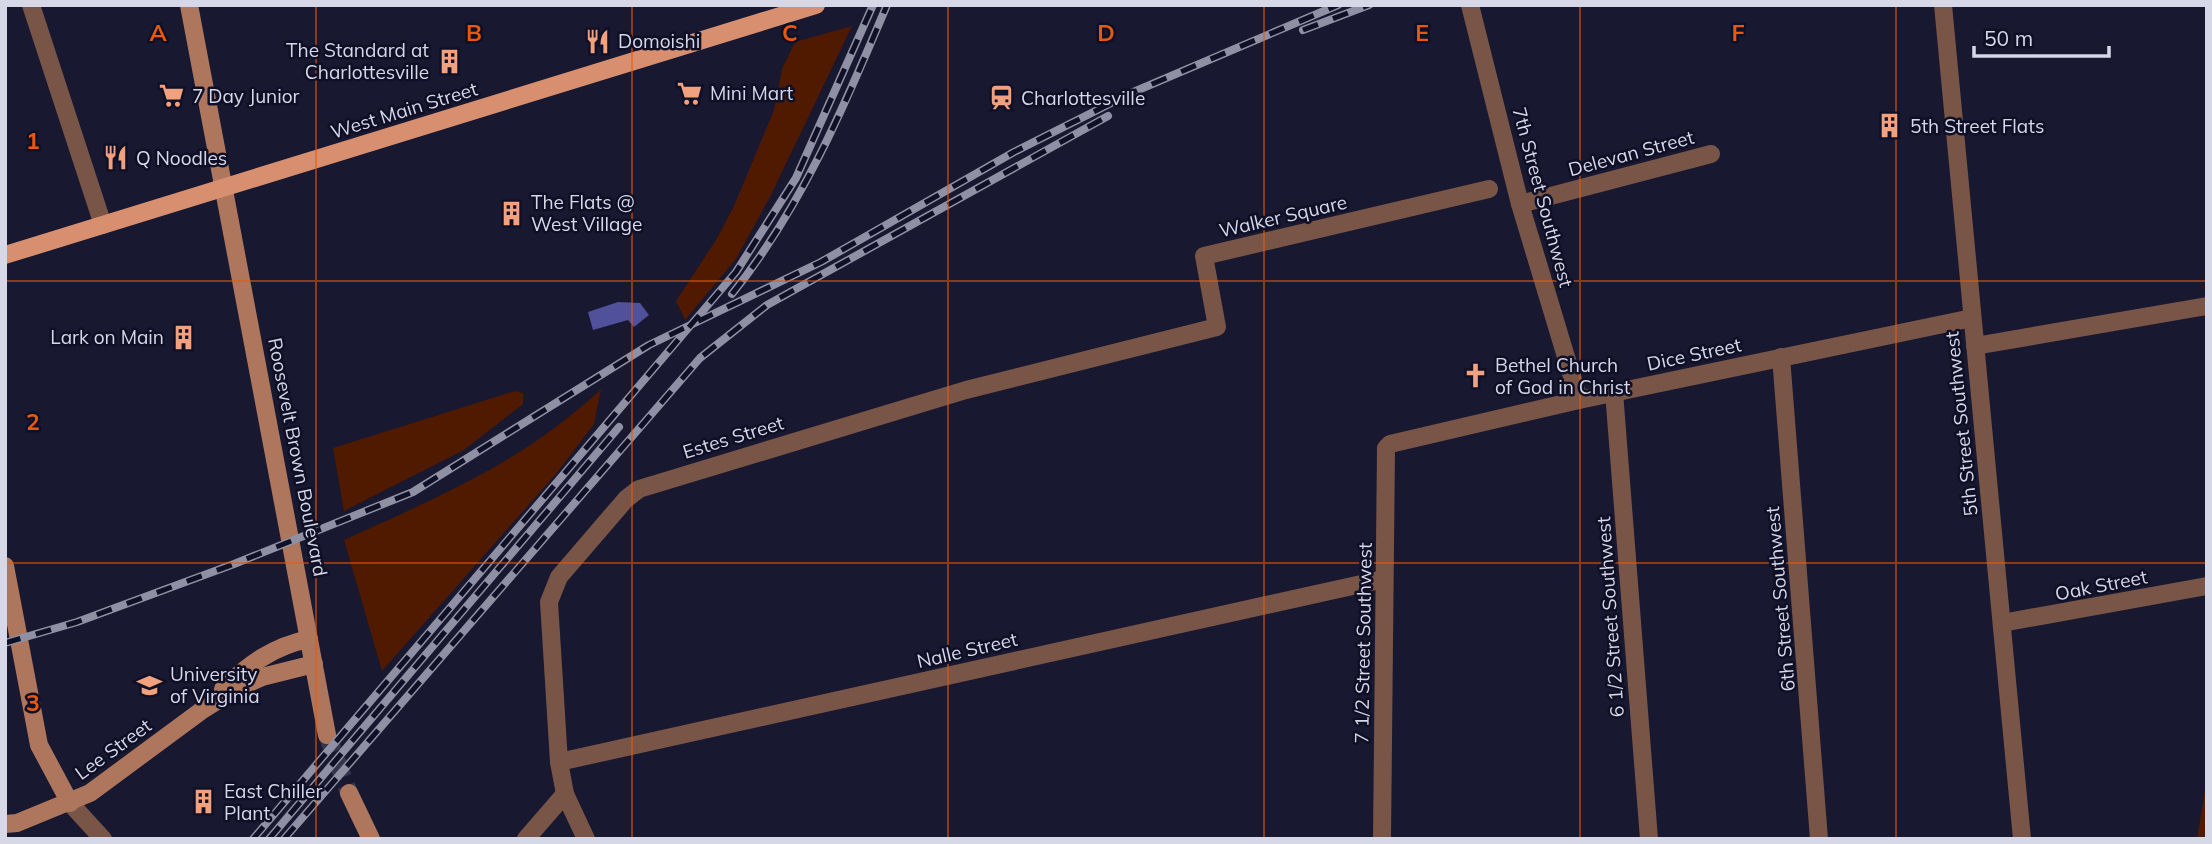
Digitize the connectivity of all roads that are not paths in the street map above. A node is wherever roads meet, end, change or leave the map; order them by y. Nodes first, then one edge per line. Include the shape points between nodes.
1 (32, 5) edge
2 (189, 5) edge
3 (816, 5) edge
4 (1470, 5) edge
5 (1943, 5) edge
6 (1712, 154) dead end
7 (223, 188) junction
8 (1489, 188) dead end
9 (1520, 204) junction
10 (103, 225) junction
11 (5, 255) edge
12 (2207, 306) edge
13 (1972, 318) junction
14 (1975, 346) junction
15 (1781, 357) junction
16 (966, 390) joint
17 (1614, 392) junction
18 (1579, 400) junction
19 (1386, 448) joint
20 (5, 566) edge
21 (1384, 579) junction
22 (2207, 586) edge
23 (2002, 623) junction
24 (309, 639) junction
25 (314, 664) junction
26 (201, 710) junction
27 (327, 735) tunnel mouth
28 (559, 762) junction
29 (349, 793) tunnel mouth
30 (565, 794) junction
31 (70, 803) junction
32 (5, 824) edge
33 (103, 839) edge
34 (372, 839) edge
35 (526, 839) edge
36 (586, 839) edge
37 (1382, 839) edge
38 (1649, 839) edge
39 (1819, 839) edge
40 (2022, 839) edge

1 - 10 street
2 - 7 main road, Roosevelt Brown Boulevard
3 - 7 main road, West Main Street
4 - 9 street, 7th Street Southwest
5 - 13 street, 5th Street Southwest
6 - 9 street, Delevan Street
7 - 10 main road, West Main Street
7 - 24 main road, Roosevelt Brown Boulevard
8 - 16 street, Walker Square via 1204,256 1217,327
9 - 18 street, 7th Street Southwest
10 - 11 main road, West Main Street
12 - 14 street
13 - 14 street, 5th Street Southwest
13 - 15 street, Dice Street
14 - 23 street, 5th Street Southwest
15 - 17 street, Dice Street
15 - 39 street, 6th Street Southwest
16 - 28 street, Estes Street via 639,489 626,499 553,587 549,602
17 - 18 street, Dice Street
17 - 38 street, 6 1/2 Street Southwest
18 - 19 street, Dice Street
19 - 21 street, 7 1/2 Street Southwest
20 - 31 main road via 39,745
21 - 28 street, Nalle Street
21 - 37 street, 7 1/2 Street Southwest
22 - 23 street, Oak Street
23 - 40 street, 5th Street Southwest
24 - 25 main road, Roosevelt Brown Boulevard
24 - 26 main road, Lee Street via 284,645 260,659
25 - 26 main road, Lee Street via 250,682
25 - 27 main road, Roosevelt Brown Boulevard
26 - 31 main road, Lee Street
28 - 30 street
29 - 34 main road
30 - 35 street
30 - 36 street
31 - 32 main road, Lee Street
31 - 33 street

